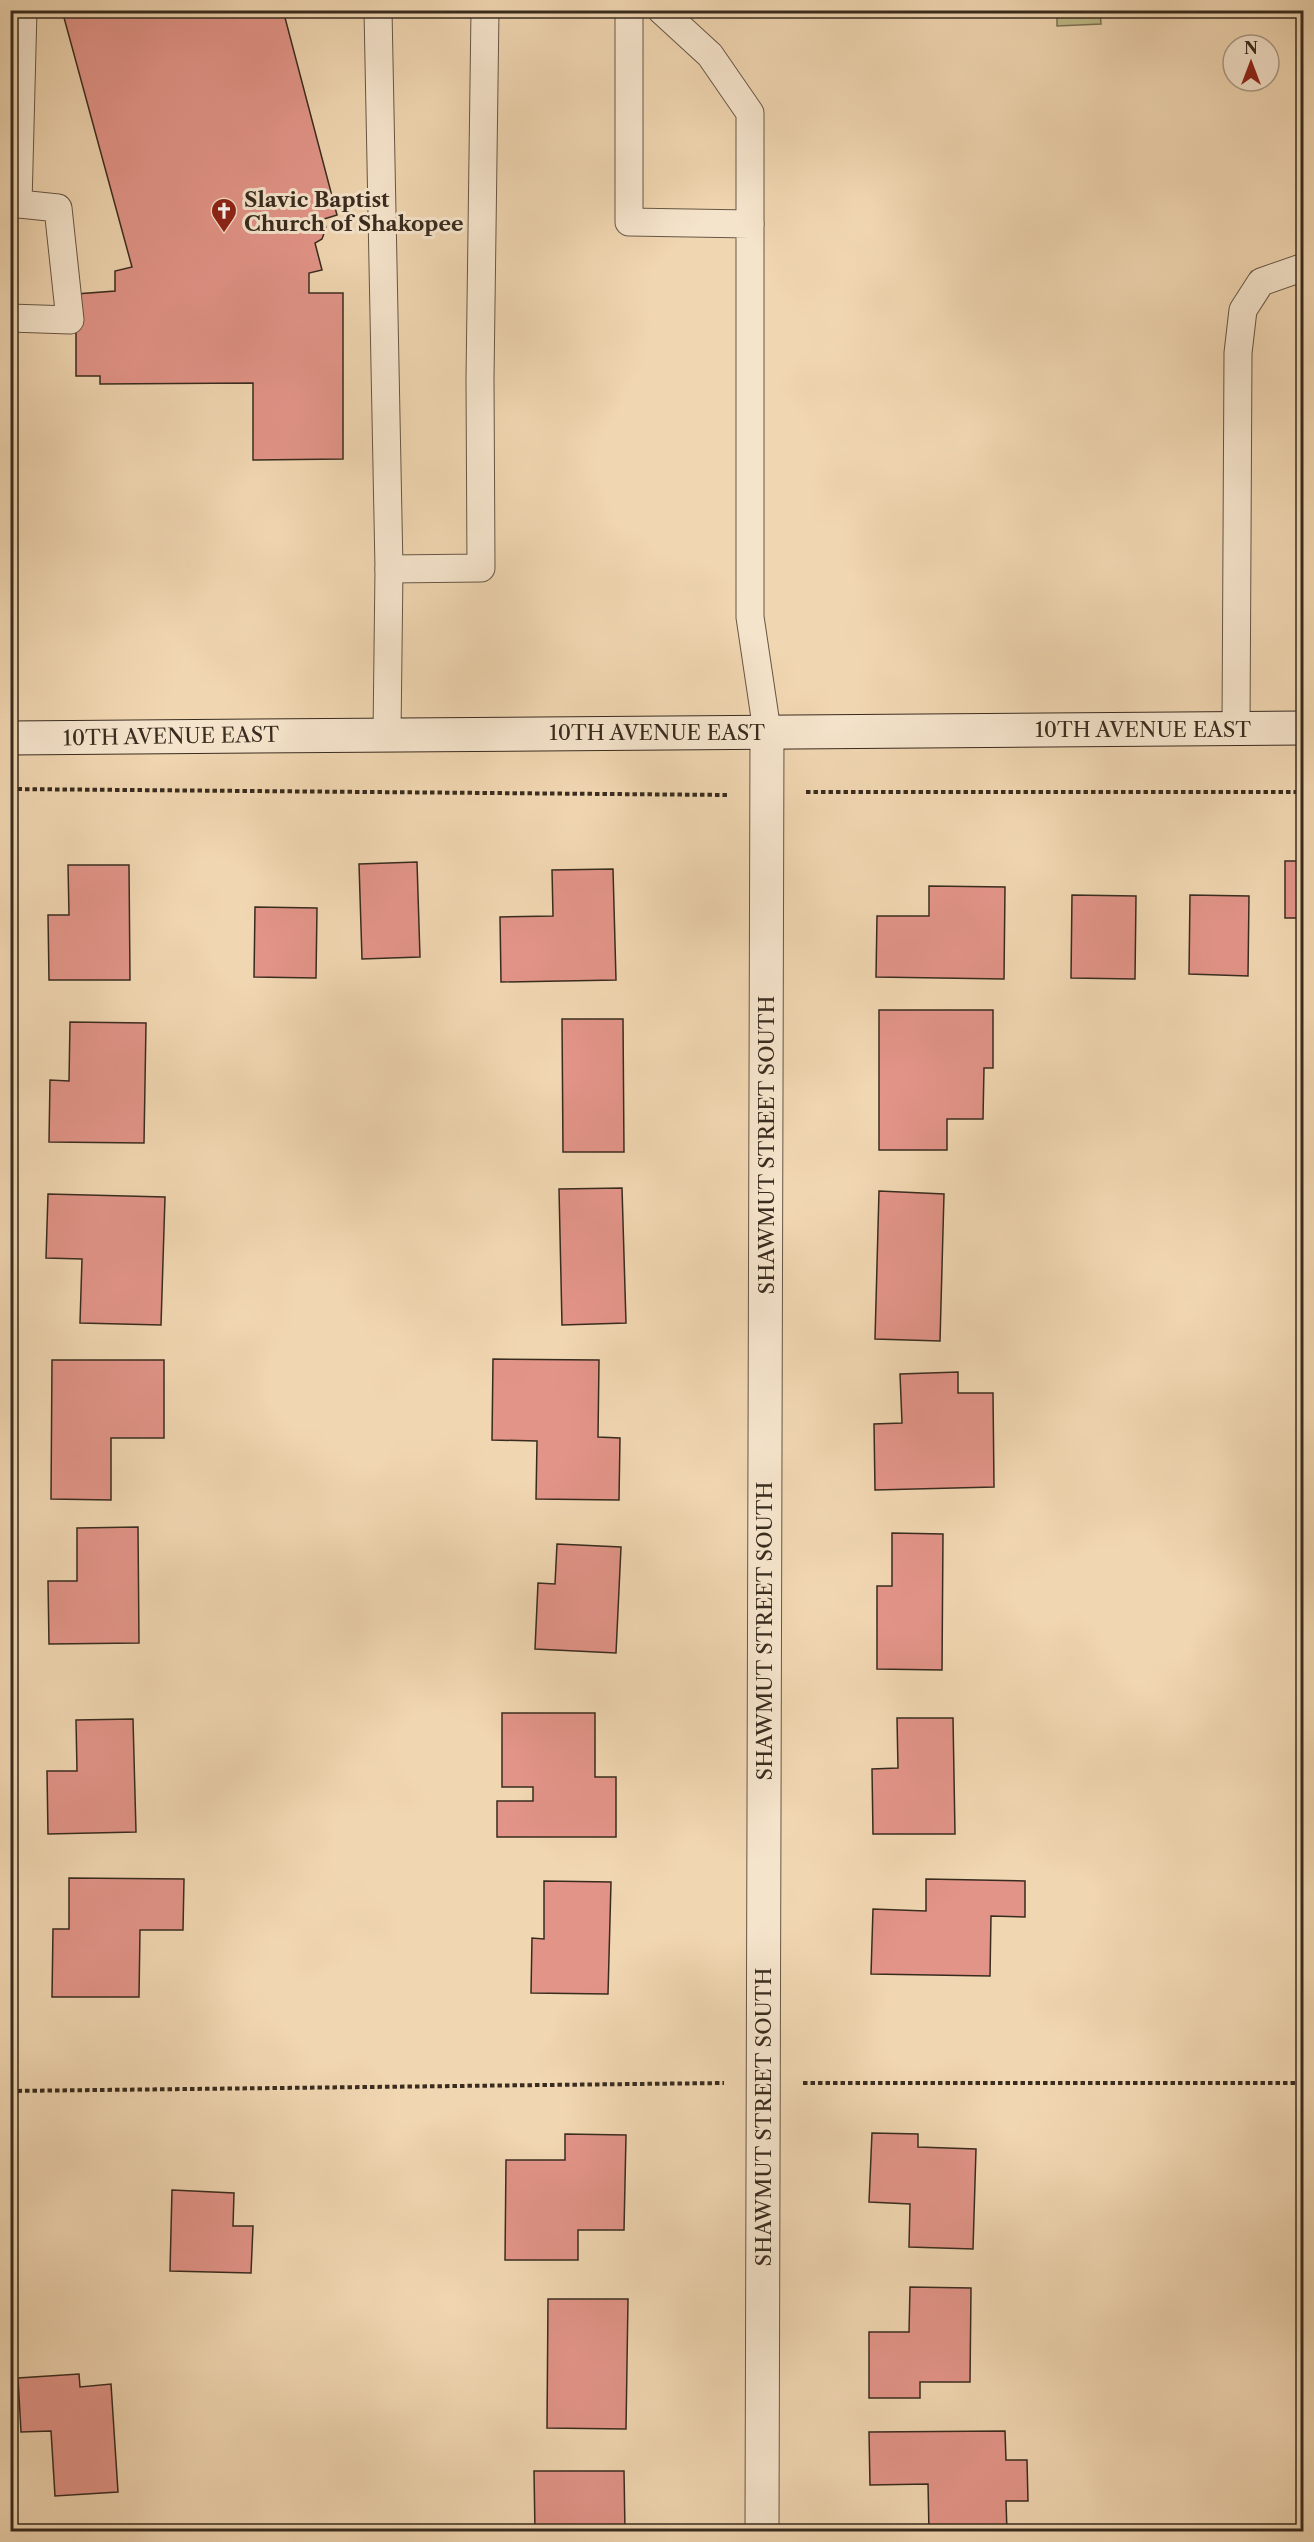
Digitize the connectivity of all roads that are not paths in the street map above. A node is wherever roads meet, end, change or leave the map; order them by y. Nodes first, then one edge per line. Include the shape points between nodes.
1 (23, 10) edge
2 (378, 10) edge
3 (485, 10) edge
4 (629, 10) edge
5 (661, 10) edge
6 (14, 203) edge
7 (750, 224) junction
8 (1304, 267) edge
9 (10, 318) edge
10 (388, 569) junction
11 (1236, 728) junction
12 (1304, 728) edge
13 (767, 731) junction
14 (387, 734) junction
15 (10, 738) edge
16 (762, 2532) edge

1 - 6 lane
2 - 10 lane
3 - 10 lane via 481,568
4 - 7 lane via 629,222
5 - 7 lane via 710,55 750,113
6 - 9 lane via 58,208 70,320
7 - 13 lane via 750,617
8 - 11 lane via 1261,282 1243,310 1238,353
10 - 14 lane
11 - 12 street, 10TH AVENUE EAST
11 - 13 street, 10TH AVENUE EAST
13 - 14 street, 10TH AVENUE EAST
13 - 16 street, SHAWMUT STREET SOUTH
14 - 15 street, 10TH AVENUE EAST

